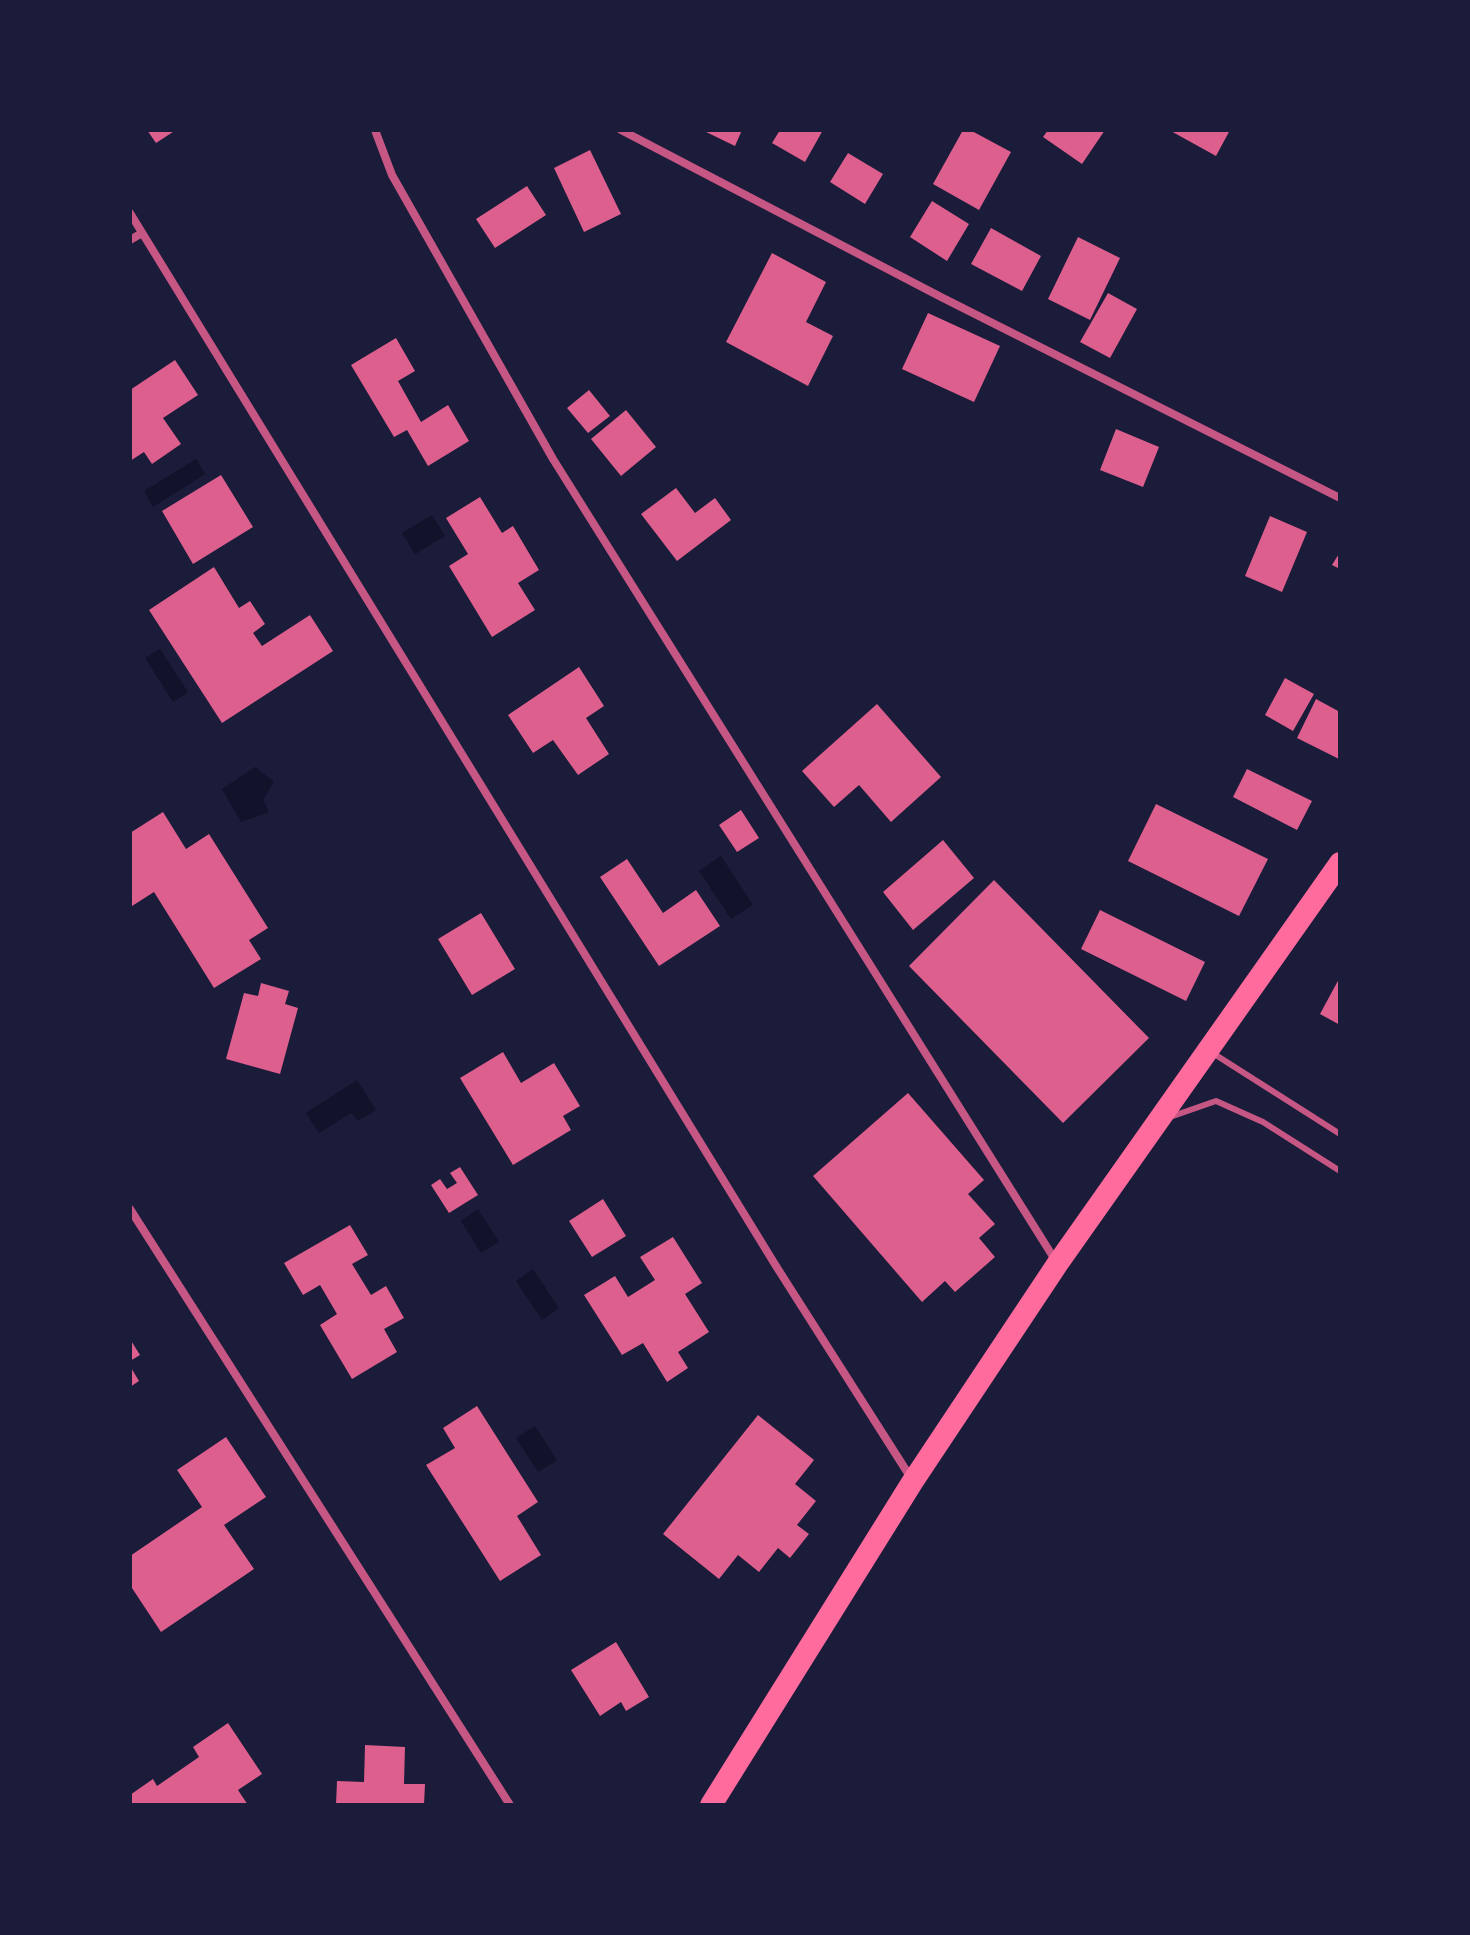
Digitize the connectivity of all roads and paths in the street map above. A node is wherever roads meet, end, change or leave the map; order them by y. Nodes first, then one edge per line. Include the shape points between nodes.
1 (375, 130) edge
2 (621, 130) edge
3 (130, 213) edge
4 (142, 233) junction
5 (130, 240) edge
6 (1340, 498) edge
7 (1340, 863) edge
8 (1208, 1050) junction
9 (1159, 1121) junction
10 (1340, 1134) edge
11 (1340, 1171) edge
12 (130, 1209) edge
13 (1058, 1263) junction
14 (913, 1481) junction
15 (510, 1805) edge
16 (711, 1805) edge

1 - 13 street via 392,175 553,459
2 - 6 street
3 - 4 street
4 - 5 street
4 - 14 street
7 - 8 highway
8 - 9 highway
8 - 10 lane
9 - 11 lane via 1216,1101 1263,1122
9 - 13 highway
12 - 15 street
13 - 14 highway
14 - 16 highway

